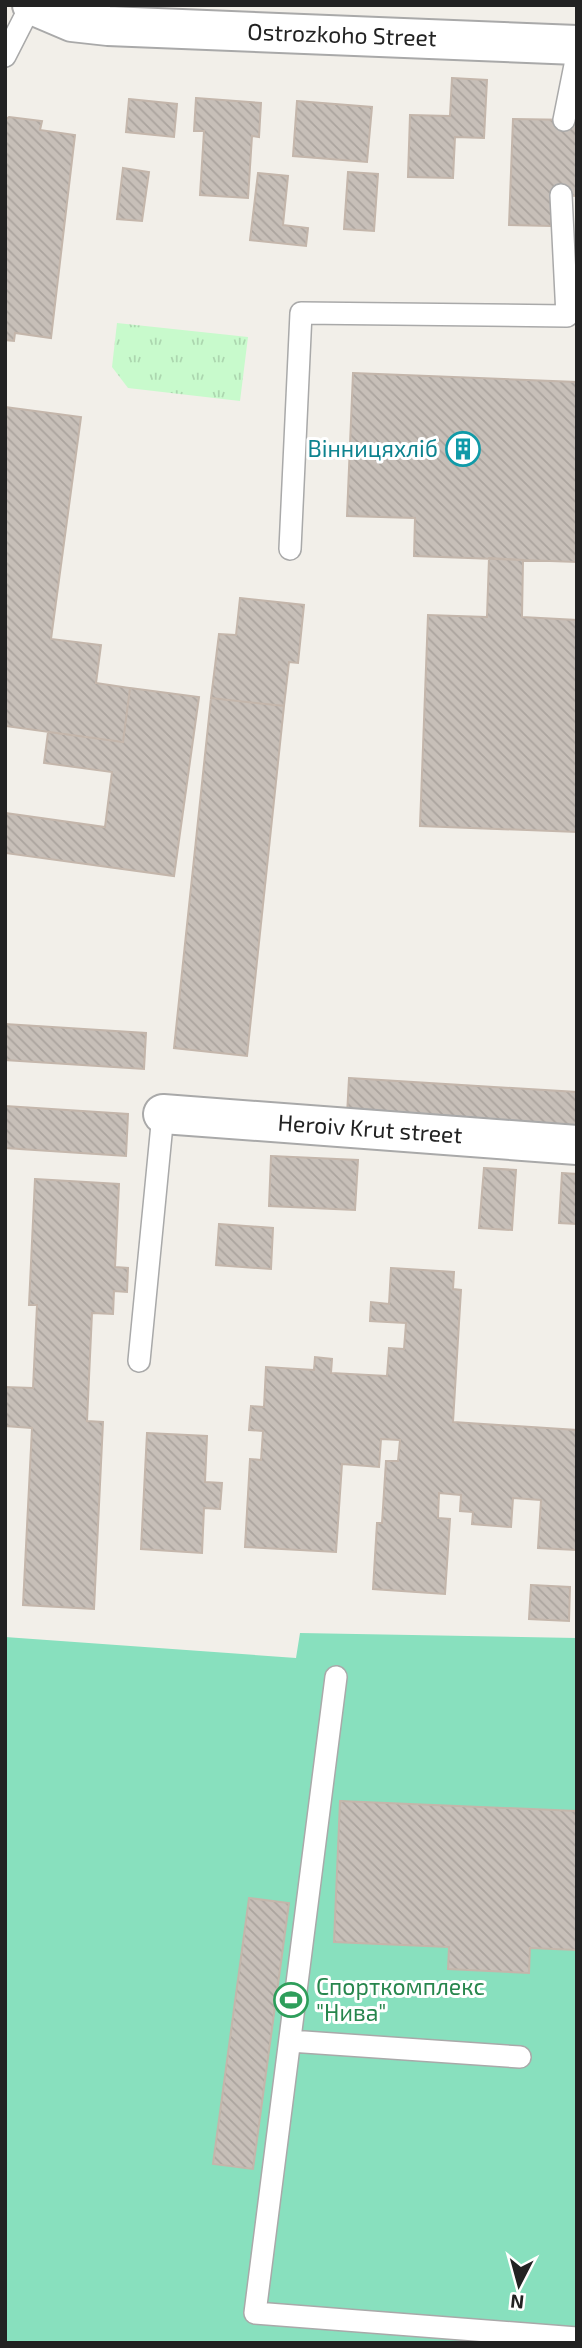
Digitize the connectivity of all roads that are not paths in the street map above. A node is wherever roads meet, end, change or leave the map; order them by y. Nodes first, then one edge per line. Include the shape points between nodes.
1 (32, 5) edge
2 (171, 17) edge
3 (577, 45) edge
4 (577, 55) edge
5 (5, 56) edge
6 (564, 120) dead end
7 (561, 195) dead end
8 (577, 253) edge
9 (567, 316) junction
10 (290, 549) dead end
11 (163, 1114) joint
12 (577, 1145) edge
13 (139, 1361) dead end
14 (336, 1677) dead end
15 (290, 2041) junction
16 (520, 2057) dead end
17 (577, 2338) edge

1 - 2 street, Ostrozkoho Street via 72,22 108,26
1 - 5 lane
2 - 3 street, Ostrozkoho Street
4 - 6 lane
7 - 9 lane
8 - 9 lane
9 - 10 lane via 301,313
11 - 12 street, Heroiv Krut street
11 - 13 lane
14 - 15 lane
15 - 16 lane
15 - 17 lane via 255,2313

